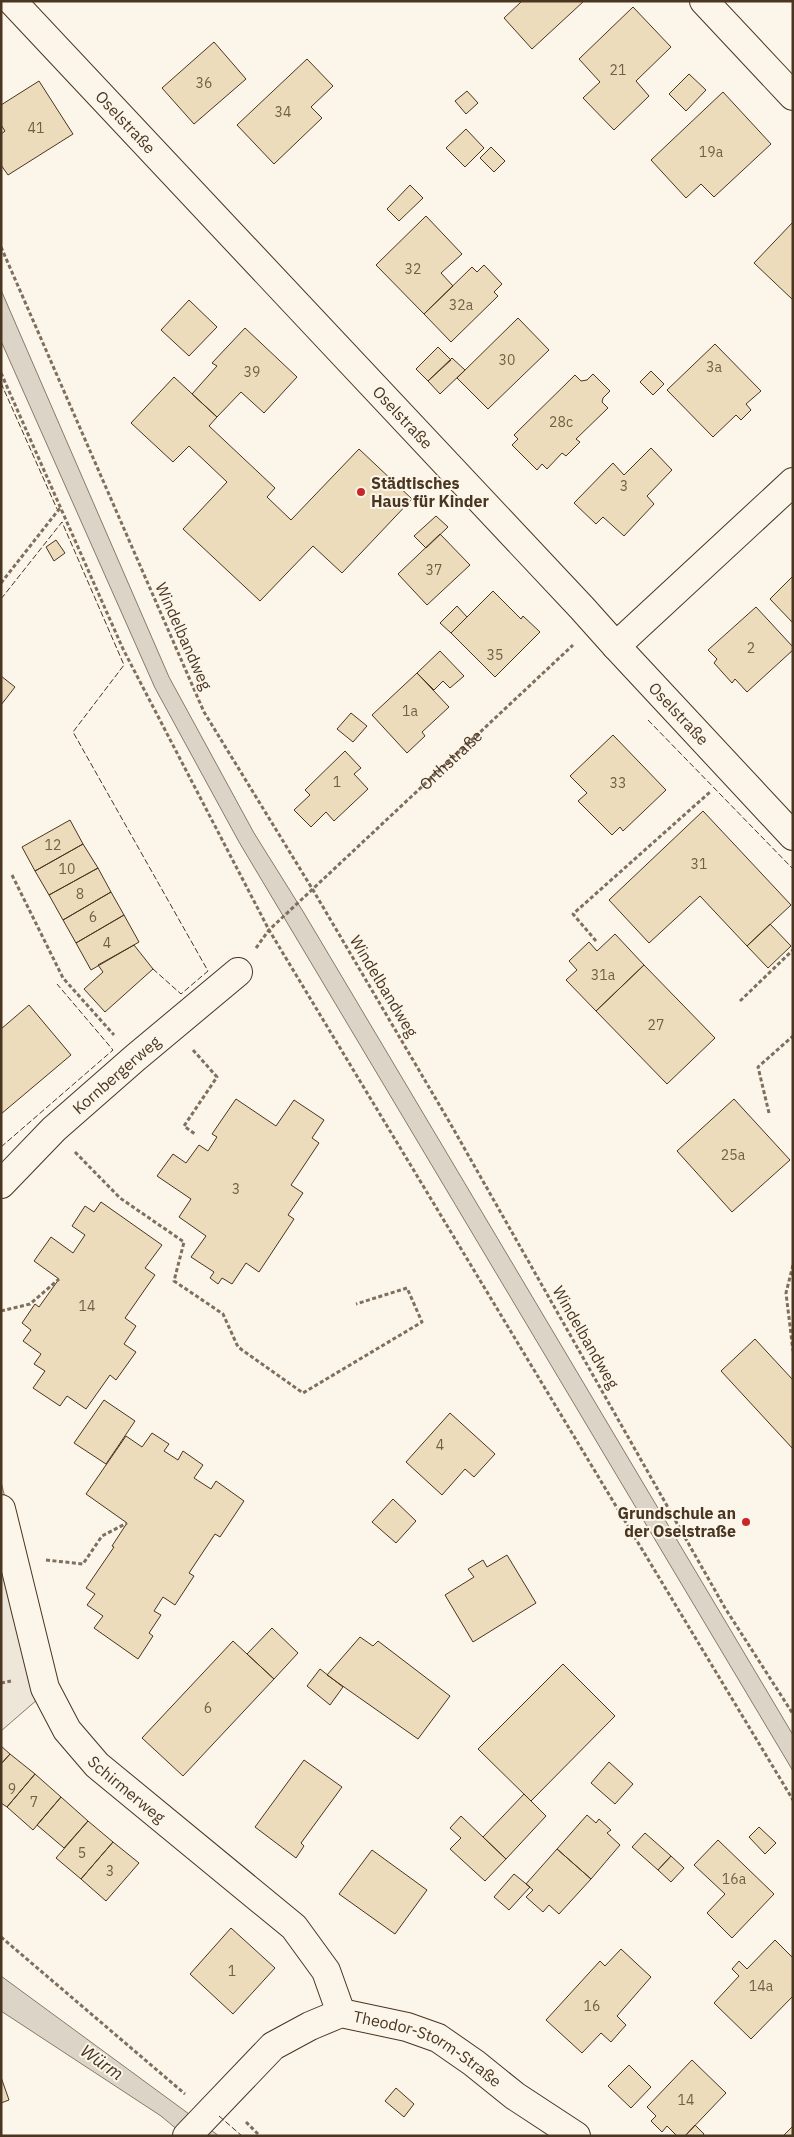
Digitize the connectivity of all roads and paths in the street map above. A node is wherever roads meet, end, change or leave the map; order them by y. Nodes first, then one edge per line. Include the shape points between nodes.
1 (12, 1) edge
2 (704, 1) edge
3 (793, 96) edge
4 (1, 247) edge
5 (1, 373) edge
6 (793, 482) edge
7 (60, 508) junction
8 (1, 583) edge
9 (596, 624) junction
10 (616, 646) junction
11 (733, 772) junction
12 (793, 836) edge
13 (12, 875) dead end
14 (313, 890) junction
15 (279, 920) dead end
16 (596, 941) dead end
17 (793, 950) edge
18 (238, 972) dead end
19 (740, 1001) dead end
20 (793, 1036) edge
21 (135, 1058) junction
22 (217, 1077) dead end
23 (769, 1113) dead end
24 (195, 1134) dead end
25 (80, 1157) dead end
26 (1, 1184) edge
27 (793, 1265) edge
28 (59, 1279) dead end
29 (356, 1304) dead end
30 (1, 1311) edge
31 (793, 1351) edge
32 (1, 1509) edge
33 (127, 1523) dead end
34 (13, 1556) junction
35 (793, 1714) edge
36 (793, 1800) edge
37 (1, 1937) edge
38 (340, 2013) junction
39 (200, 2104) junction
40 (186, 2136) edge
41 (576, 2136) edge

1 - 9 street, Oselstraße
2 - 3 street
4 - 14 path, Windelbandweg via 204,712
5 - 7 path
6 - 10 street
7 - 8 path
7 - 36 path via 123,650 268,930
9 - 10 street, Oselstraße
9 - 14 path, Orthstraße
10 - 11 street, Oselstraße
11 - 12 street, Oselstraße
11 - 16 path via 573,914
13 - 21 path via 63,978
14 - 15 path, Orthstraße
14 - 35 path, Windelbandweg via 450,1123 725,1608
17 - 19 path
18 - 21 street, Kornbergerweg
20 - 23 path via 758,1067
21 - 26 street, Kornbergerweg via 54,1129
22 - 24 path via 184,1126
25 - 29 path via 120,1198 184,1242 174,1281 223,1314 238,1347 303,1393 422,1322 407,1288
27 - 31 path via 786,1293
28 - 30 path via 30,1304
32 - 34 street, Schirmerweg
33 - 34 path via 102,1536 83,1564
34 - 38 street, Schirmerweg via 45,1688 67,1730 97,1765 294,1927 326,1971
37 - 39 path
38 - 39 street, Theodor-Storm-Straße via 273,2046
38 - 41 street, Theodor-Storm-Straße via 407,2027 438,2038
39 - 40 street, Theodor-Storm-Straße

